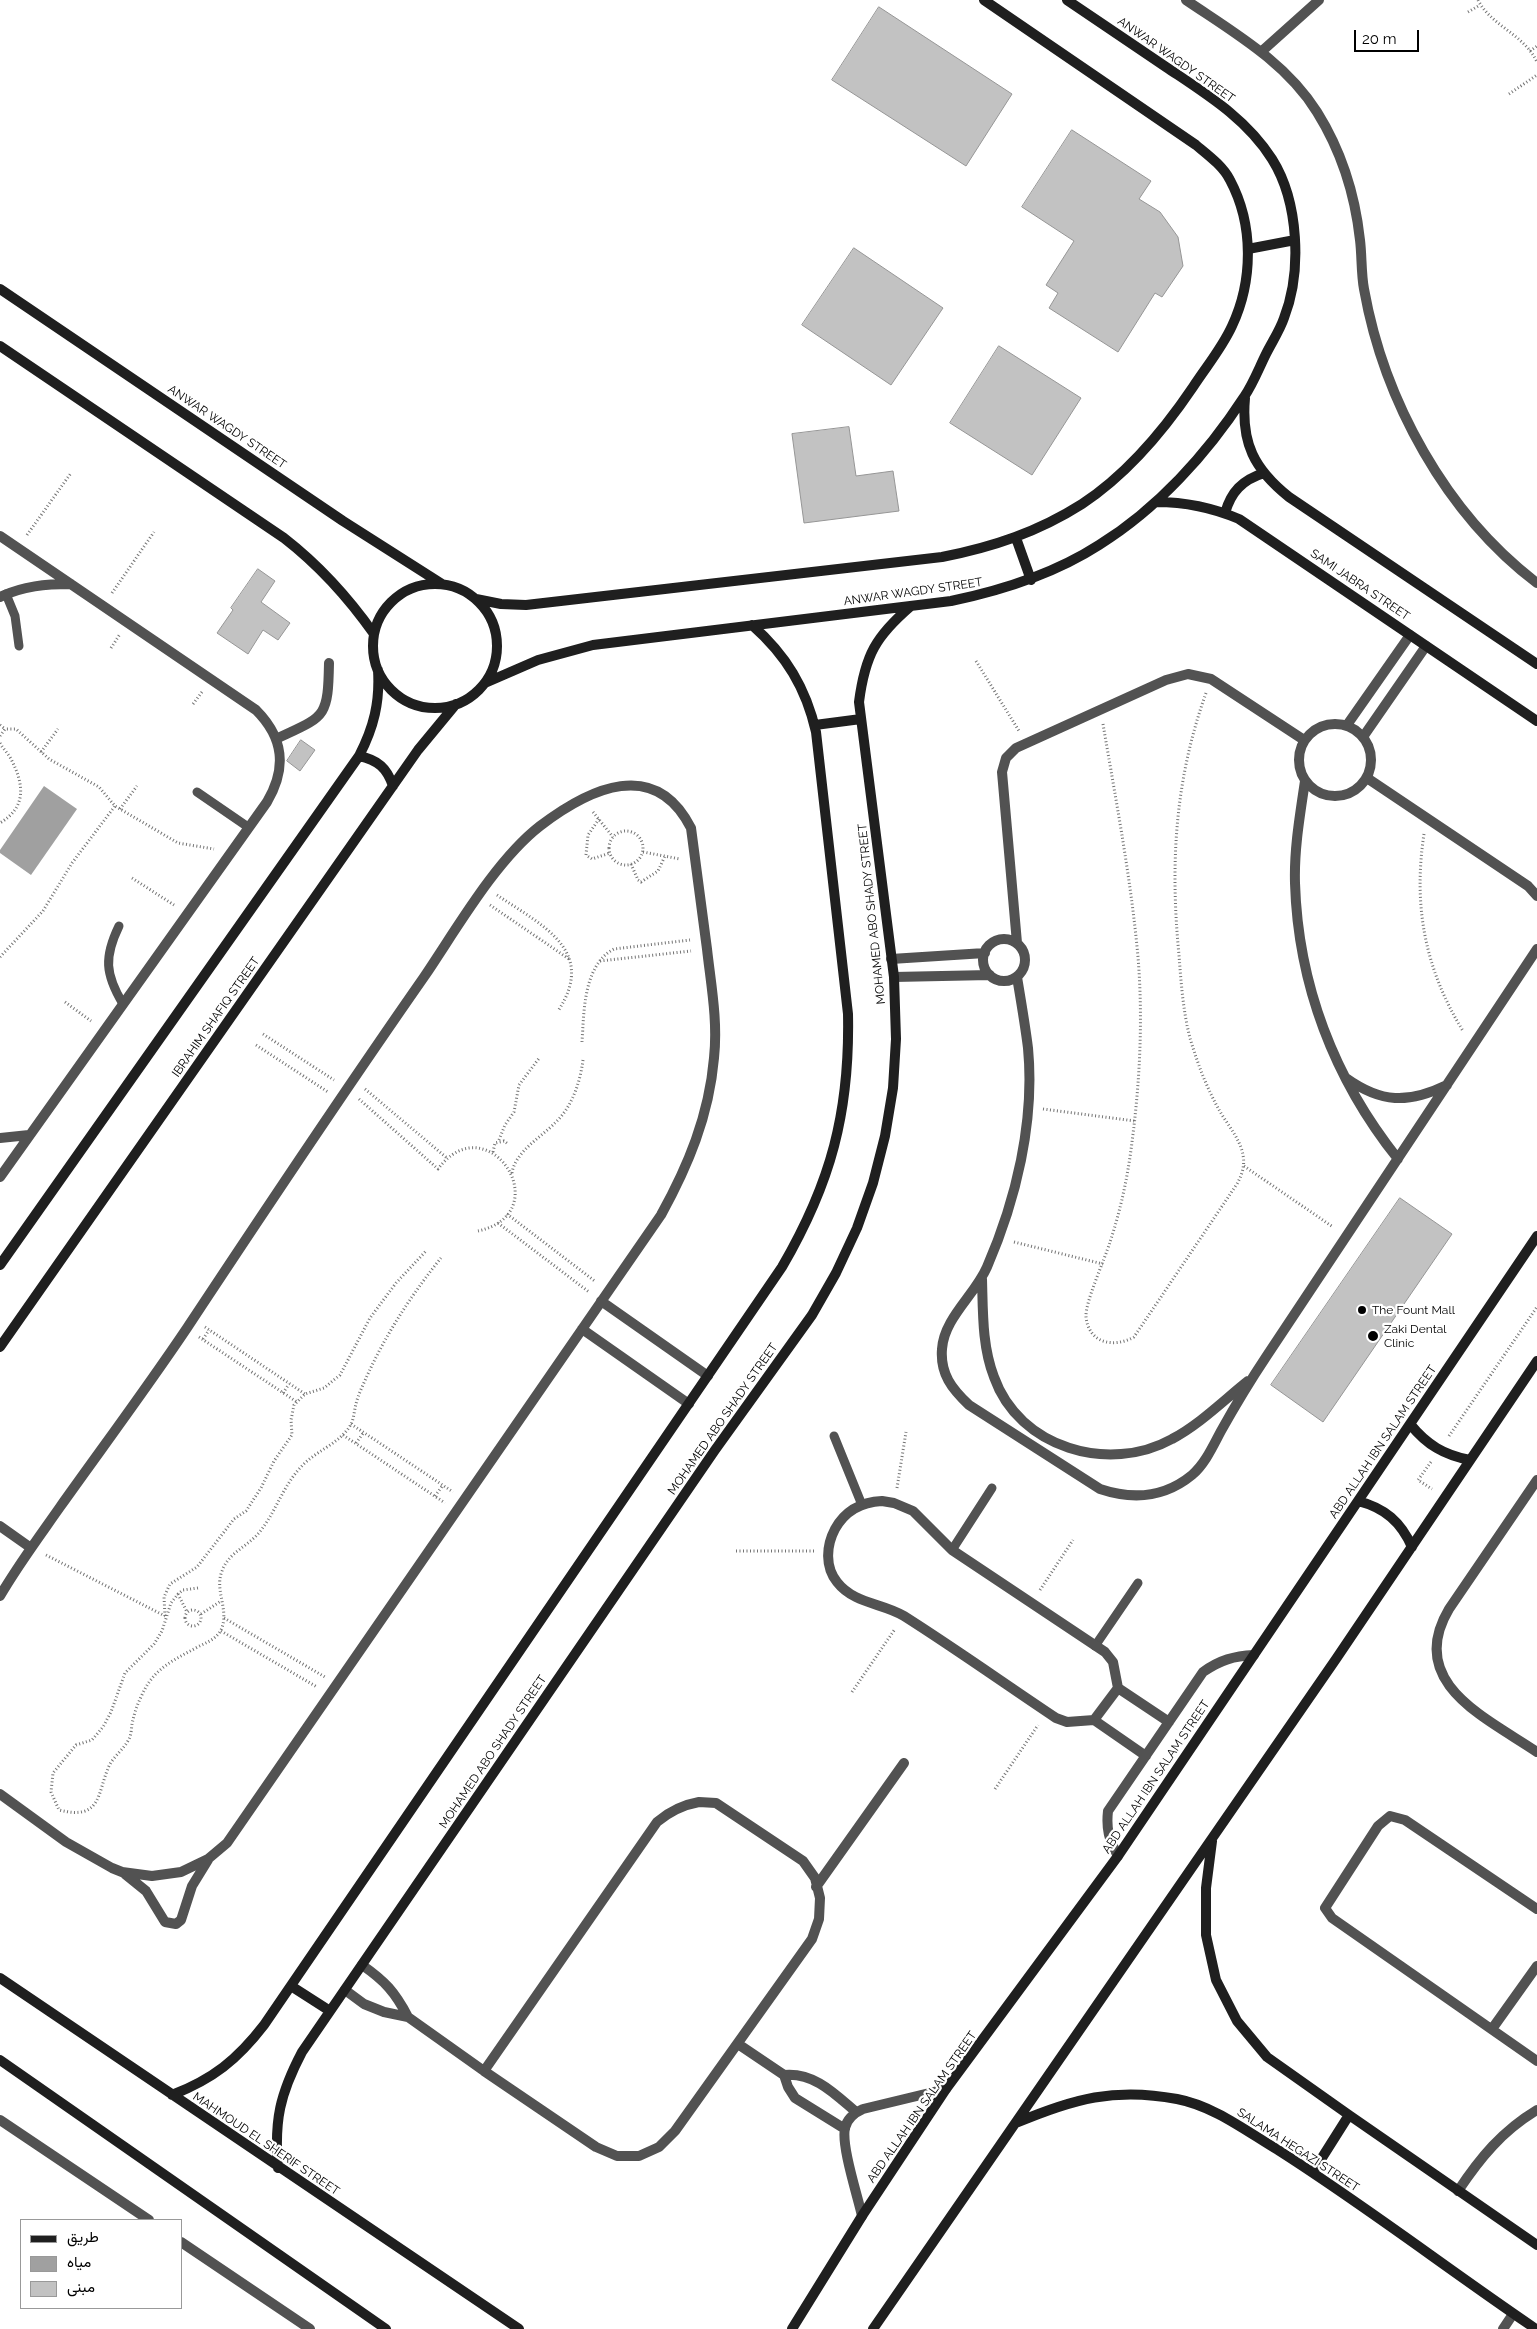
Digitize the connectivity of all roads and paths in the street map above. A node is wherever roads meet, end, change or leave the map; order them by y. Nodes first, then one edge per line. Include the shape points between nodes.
1 (984, 0) edge
2 (1067, 0) edge
3 (1186, 0) edge
4 (1319, 0) edge
5 (1478, 0) edge
6 (1480, 4) junction
7 (1468, 12) dead end
8 (1537, 46) edge
9 (1530, 51) junction
10 (1261, 52) junction
11 (1537, 62) edge
12 (1537, 75) edge
13 (1509, 94) dead end
14 (1296, 240) junction
15 (1248, 249) junction
16 (0, 289) edge
17 (0, 346) edge
18 (1245, 396) junction
19 (71, 473) dead end
20 (1264, 473) junction
21 (1156, 502) junction
22 (1225, 513) junction
23 (154, 532) dead end
24 (0, 536) edge
25 (1016, 538) junction
26 (18, 548) junction
27 (1031, 580) junction
28 (1537, 583) edge
29 (71, 584) junction
30 (442, 584) junction
31 (3, 595) edge
32 (476, 599) junction
33 (104, 606) junction
34 (911, 606) junction
35 (752, 625) junction
36 (374, 634) junction
37 (1410, 635) junction
38 (20, 646) dead end
39 (1426, 646) junction
40 (976, 661) dead end
41 (329, 663) dead end
42 (1537, 664) edge
43 (378, 670) junction
44 (1211, 679) junction
45 (485, 683) junction
46 (456, 704) junction
47 (1100, 709) junction
48 (861, 719) junction
49 (1537, 721) edge
50 (0, 725) edge
51 (814, 725) junction
52 (1347, 726) junction
53 (5, 729) junction
54 (58, 729) dead end
55 (0, 736) edge
56 (1363, 737) junction
57 (276, 739) junction
58 (1304, 740) junction
59 (1026, 742) junction
60 (0, 743) edge
61 (41, 752) junction
62 (360, 756) junction
63 (1367, 778) junction
64 (1306, 781) junction
65 (137, 786) dead end
66 (393, 786) junction
67 (197, 792) dead end
68 (583, 799) junction
69 (115, 806) junction
70 (120, 809) junction
71 (1427, 818) junction
72 (599, 819) junction
73 (0, 823) edge
74 (248, 827) junction
75 (613, 836) junction
76 (232, 851) junction
77 (643, 852) junction
78 (610, 854) junction
79 (665, 856) junction
80 (695, 861) junction
81 (631, 864) junction
82 (132, 878) dead end
83 (486, 888) junction
84 (1537, 896) edge
85 (479, 898) junction
86 (187, 913) junction
87 (119, 926) dead end
88 (705, 938) junction
89 (1017, 943) junction
90 (707, 949) junction
91 (1537, 949) edge
92 (984, 953) junction
93 (0, 957) edge
94 (891, 959) junction
95 (570, 960) junction
96 (600, 961) junction
97 (990, 975) junction
98 (894, 977) junction
99 (1017, 977) junction
100 (65, 1002) dead end
101 (122, 1004) junction
102 (558, 1011) dead end
103 (104, 1031) junction
104 (263, 1034) dead end
105 (582, 1042) dead end
106 (256, 1045) dead end
107 (1473, 1046) junction
108 (540, 1057) dead end
109 (583, 1060) dead end
110 (1343, 1076) junction
111 (353, 1079) junction
112 (1447, 1084) junction
113 (346, 1088) junction
114 (338, 1100) junction
115 (1028, 1107) junction
116 (1135, 1121) junction
117 (30, 1135) junction
118 (0, 1138) edge
119 (499, 1140) junction
120 (508, 1144) dead end
121 (493, 1152) junction
122 (447, 1158) junction
123 (1398, 1158) junction
124 (1244, 1166) junction
125 (512, 1173) junction
126 (0, 1177) edge
127 (507, 1214) junction
128 (498, 1223) junction
129 (478, 1231) dead end
130 (1346, 1236) junction
131 (1537, 1236) edge
132 (1000, 1238) junction
133 (426, 1251) dead end
134 (441, 1258) dead end
135 (1103, 1264) junction
136 (0, 1265) edge
137 (982, 1279) junction
138 (608, 1291) junction
139 (601, 1301) junction
140 (1537, 1307) edge
141 (192, 1319) junction
142 (186, 1328) junction
143 (582, 1329) junction
144 (209, 1330) junction
145 (203, 1339) junction
146 (0, 1347) edge
147 (1537, 1361) edge
148 (708, 1376) junction
149 (1252, 1377) junction
150 (289, 1384) junction
151 (283, 1393) junction
152 (305, 1394) junction
153 (297, 1402) junction
154 (688, 1404) junction
155 (351, 1424) junction
156 (1410, 1424) junction
157 (364, 1432) junction
158 (906, 1432) dead end
159 (343, 1435) junction
160 (834, 1436) dead end
161 (356, 1443) junction
162 (1439, 1451) junction
163 (1470, 1460) junction
164 (1537, 1480) edge
165 (443, 1485) junction
166 (992, 1488) dead end
167 (435, 1496) junction
168 (1446, 1497) junction
169 (464, 1499) junction
170 (1358, 1501) junction
171 (894, 1503) junction
172 (862, 1505) junction
173 (456, 1510) junction
174 (0, 1526) edge
175 (1072, 1540) dead end
176 (1412, 1547) junction
177 (32, 1548) junction
178 (952, 1550) junction
179 (736, 1551) dead end
180 (828, 1552) junction
181 (4, 1578) edge
182 (1138, 1583) dead end
183 (198, 1588) dead end
184 (178, 1594) junction
185 (0, 1596) edge
186 (221, 1601) junction
187 (1031, 1603) junction
188 (187, 1612) junction
189 (201, 1614) junction
190 (165, 1616) junction
191 (903, 1616) junction
192 (224, 1618) junction
193 (220, 1630) junction
194 (1095, 1646) junction
195 (1254, 1655) junction
196 (336, 1684) junction
197 (1118, 1688) junction
198 (852, 1692) dead end
199 (329, 1694) junction
200 (1047, 1712) junction
201 (1094, 1720) junction
202 (1169, 1722) junction
203 (1537, 1752) edge
204 (1146, 1756) junction
205 (904, 1763) dead end
206 (995, 1789) dead end
207 (0, 1794) edge
208 (1212, 1839) junction
209 (1118, 1856) junction
210 (208, 1859) junction
211 (122, 1872) junction
212 (816, 1887) junction
213 (1537, 1909) edge
214 (362, 1965) junction
215 (1537, 1966) edge
216 (0, 1978) edge
217 (291, 1986) junction
218 (345, 1990) junction
219 (330, 2011) junction
220 (408, 2017) junction
221 (1492, 2029) junction
222 (738, 2044) junction
223 (0, 2060) edge
224 (1537, 2061) edge
225 (484, 2071) junction
226 (784, 2075) junction
227 (946, 2089) junction
228 (172, 2096) junction
229 (1537, 2110) edge
230 (856, 2112) junction
231 (1348, 2116) junction
232 (0, 2120) edge
233 (1015, 2124) junction
234 (845, 2129) junction
235 (278, 2168) junction
236 (1313, 2172) junction
237 (1458, 2191) junction
238 (862, 2216) junction
239 (148, 2219) edge
240 (182, 2243) edge
241 (1537, 2244) edge
242 (1513, 2314) junction
243 (310, 2329) edge
244 (386, 2329) edge
245 (519, 2329) edge
246 (792, 2329) edge
247 (874, 2329) edge
248 (1503, 2329) edge
249 (1536, 2329) edge

1 - 15 street via 1196,145 1214,161 1230,179 1241,208
2 - 14 street, ANWAR WAGDY STREET via 1224,106 1251,131 1273,161 1288,195
3 - 10 street
4 - 10 street
5 - 6 path
6 - 7 path
6 - 9 path
8 - 9 path
9 - 11 path
10 - 28 street via 1300,89 1316,110 1341,158 1356,212 1364,288 1373,330 1386,371 1415,434 1471,520 1512,564
12 - 13 path
14 - 15 street
14 - 18 street, ANWAR WAGDY STREET via 1294,275 1284,318
15 - 25 street via 1243,299 1232,328 1180,407 1139,455 1112,480 1053,522
16 - 30 street, ANWAR WAGDY STREET via 343,521
17 - 36 street via 290,543 334,582
18 - 20 street via 1243,419 1247,442 1256,464
18 - 21 street, ANWAR WAGDY STREET via 1219,433
19 - 26 path
20 - 22 street via 1253,477 1234,492
20 - 42 street via 1289,497
21 - 22 street, SAMI JABRA STREET via 1185,502
21 - 27 street, ANWAR WAGDY STREET via 1099,545
22 - 37 street, SAMI JABRA STREET via 1239,519
23 - 33 path
24 - 26 street
25 - 27 street
25 - 32 street via 982,550 942,557 551,602 518,605
26 - 29 street
27 - 34 street, ANWAR WAGDY STREET via 951,602
29 - 31 street via 49,584
29 - 33 street
30 - 32 street via 460,589
30 - 36 street via 406,591 380,616
31 - 38 lane via 15,616
32 - 45 street via 496,630 498,648 494,666
33 - 57 street via 256,710
34 - 35 street, ANWAR WAGDY STREET
34 - 48 street, MOHAMED ABO SHADY STREET via 873,647 862,674
35 - 45 street, ANWAR WAGDY STREET via 593,645 538,660
35 - 51 street via 787,662 800,684
36 - 43 street
37 - 39 street, SAMI JABRA STREET
37 - 52 street
39 - 49 street, SAMI JABRA STREET
39 - 56 street
40 - 59 path
41 - 57 street via 328,702 322,714
43 - 46 street via 402,698 438,708
43 - 62 street via 376,714
44 - 47 street via 1188,674 1177,676
44 - 58 street
44 - 124 path via 1197,717 1179,797 1173,878 1175,918 1182,998 1190,1036 1201,1073 1242,1149
45 - 46 street
46 - 66 street, IBRAHIM SHAFIQ STREET
47 - 59 street
47 - 116 path via 1132,898 1138,959 1140,1020
48 - 51 street
48 - 94 street, MOHAMED ABO SHADY STREET
50 - 53 path
51 - 148 street via 848,1014 849,1052 840,1128 818,1200 801,1234
52 - 56 street
52 - 58 street via 1323,726
53 - 55 path
53 - 61 path via 16,729
54 - 61 path
56 - 63 street via 1370,750 1372,765
57 - 74 street via 279,776 274,790
58 - 64 street via 1299,753 1300,768
59 - 89 street via 1006,758 1002,772
60 - 73 path via 16,770 21,795 11,816
61 - 69 path via 61,767 99,787
62 - 66 street via 378,762
62 - 136 street
63 - 64 street via 1357,789 1344,795 1330,796 1316,791
63 - 71 street
64 - 110 street via 1297,831 1298,931 1308,981 1323,1029
65 - 70 path
66 - 146 street, IBRAHIM SHAFIQ STREET
67 - 74 lane
68 - 72 path
68 - 80 street via 618,785 637,784 654,789 670,798 683,812 691,828
68 - 83 street via 538,828 518,846
69 - 70 path
69 - 93 path via 77,856 43,911
70 - 76 path via 178,843
71 - 84 street via 1528,886
71 - 107 path via 1419,866 1420,914 1430,960 1444,996
72 - 75 path
72 - 78 path via 588,835 586,855 592,859
74 - 76 street
75 - 77 path via 618,832 631,831 641,839
75 - 78 path
76 - 86 street
77 - 79 path
77 - 81 path
78 - 81 path via 616,862
79 - 80 path
79 - 81 path via 658,871 642,882
80 - 88 street
82 - 86 path
83 - 85 street
83 - 95 path via 550,931 563,944
85 - 95 path
85 - 111 street
86 - 101 street
87 - 101 lane via 110,945 107,966 112,986
88 - 90 street
88 - 96 path via 614,949
89 - 92 street via 998,940
89 - 99 street via 1026,960
90 - 96 path
90 - 138 street via 715,1016 714,1058 697,1140 681,1179 660,1215
91 - 107 street
92 - 94 street
92 - 97 street via 984,964
94 - 98 street, MOHAMED ABO SHADY STREET
95 - 102 path via 572,978 568,996
96 - 105 path via 588,990
97 - 98 street
97 - 99 street via 1003,981
98 - 214 street, MOHAMED ABO SHADY STREET via 896,1039 893,1088 885,1136 857,1228 836,1273 812,1315 715,1450
99 - 115 street via 1028,1049
100 - 103 path
101 - 103 street
103 - 117 street
104 - 113 path
106 - 114 path
107 - 112 street
108 - 119 path via 519,1085 514,1112
109 - 125 path via 569,1104 555,1124 513,1166
110 - 112 street via 1362,1089 1405,1099 1427,1094
110 - 123 street via 1359,1105
111 - 113 street
111 - 122 path
112 - 123 street
113 - 114 street
113 - 122 path via 438,1169
114 - 141 street
115 - 116 path
115 - 132 street via 1021,1155
116 - 135 path via 1127,1175
117 - 118 street
117 - 126 street
119 - 120 path
119 - 121 path via 494,1143
121 - 122 path via 464,1149
121 - 125 path
123 - 130 street
124 - 130 path
124 - 135 path via 1237,1184 1134,1337 1123,1343 1109,1344 1089,1329 1088,1303
125 - 127 path via 516,1194
127 - 128 path
127 - 138 path
128 - 129 path
128 - 139 path
130 - 149 street
131 - 156 street, ABD ALLAH IBN SALAM STREET
132 - 135 path
132 - 137 street
133 - 152 path via 370,1318 340,1375 324,1388
134 - 155 path via 412,1297 378,1353 356,1402
137 - 149 street via 986,1354 994,1379 1007,1402 1025,1422 1070,1450 1096,1455 1123,1455 1149,1450 1173,1439
137 - 149 street via 948,1327 942,1348 943,1370 953,1390 969,1404 1100,1489 1139,1497 1159,1493 1185,1479 1206,1458
138 - 139 street
139 - 143 street
139 - 148 street
140 - 162 path
141 - 142 street
141 - 144 path
142 - 145 path
142 - 177 street
143 - 154 street
143 - 169 street
144 - 145 path
144 - 150 path
145 - 151 path
147 - 163 street
148 - 154 street
150 - 151 path
150 - 152 path
151 - 153 path
152 - 153 path
153 - 190 path via 291,1420 292,1436 274,1461 261,1488 246,1511 234,1519 197,1567 170,1584 164,1597
154 - 217 street
155 - 157 path
155 - 159 path
156 - 162 street
156 - 170 street, ABD ALLAH IBN SALAM STREET
157 - 161 path
157 - 165 path
158 - 171 path
159 - 161 path
159 - 186 path via 302,1466 287,1484 267,1522 255,1537 229,1558 221,1571
160 - 172 lane
161 - 167 path
162 - 163 street
162 - 168 path via 1418,1480
163 - 168 street
164 - 203 street via 1449,1609 1437,1645 1440,1669 1452,1691
165 - 167 path
165 - 169 path
166 - 178 lane
167 - 173 path
168 - 176 street
169 - 173 street
170 - 176 street via 1392,1516
170 - 195 street, ABD ALLAH IBN SALAM STREET
171 - 172 street
171 - 178 street via 913,1511
172 - 180 street via 837,1525 830,1538
173 - 196 street
174 - 177 street
175 - 187 path
176 - 208 street
177 - 181 street
177 - 190 path
178 - 187 street
179 - 180 path
180 - 191 street via 837,1582 848,1593
181 - 185 street
182 - 194 lane
183 - 184 path
184 - 188 path
184 - 190 path
186 - 189 path
186 - 192 path
187 - 194 street
188 - 189 path via 192,1609
188 - 189 path via 186,1622 190,1626 200,1623
190 - 193 path via 162,1631 154,1644 125,1673 103,1727 92,1740 76,1745 53,1773 51,1792 60,1810 73,1813 86,1810 97,1802 112,1762 130,1737 146,1686 161,1668 210,1642
191 - 198 path
191 - 200 street
192 - 193 path
192 - 196 path
193 - 199 path
194 - 197 street via 1113,1662
195 - 202 street via 1218,1661 1203,1672
195 - 209 street, ABD ALLAH IBN SALAM STREET
196 - 199 street
197 - 201 street
197 - 202 street
199 - 210 street via 227,1843
200 - 201 street via 1067,1722
200 - 206 path
201 - 204 street
202 - 204 street
204 - 209 street via 1108,1811 1110,1842
205 - 212 street
207 - 211 street via 66,1842
208 - 231 street via 1206,1888 1206,1935 1216,1980 1237,2021 1267,2057
208 - 233 street
209 - 227 street, ABD ALLAH IBN SALAM STREET
210 - 211 street via 181,1872 152,1876
210 - 211 street via 192,1886 181,1920 170,1924 161,1918 146,1891
212 - 222 street via 820,1898 819,1919 812,1939
212 - 225 street via 803,1861 716,1802 683,1805 669,1812 657,1822
213 - 221 street via 1405,1820 1390,1816 1378,1826 1325,1908 1332,1918
214 - 218 street, MOHAMED ABO SHADY STREET
214 - 220 street via 381,1978 396,1995
215 - 221 street
216 - 228 street, MAHMOUD EL SHERIF STREET
217 - 219 street
217 - 228 street via 246,2049 199,2084
218 - 219 street, MOHAMED ABO SHADY STREET
218 - 220 street via 364,2004
219 - 235 street, MOHAMED ABO SHADY STREET via 288,2078 279,2107
220 - 225 street
221 - 224 street
222 - 225 street via 675,2131 660,2147 639,2156 616,2156 596,2147
222 - 226 street
223 - 244 street
226 - 230 street via 806,2076 828,2088
226 - 234 street via 795,2098
227 - 230 street
227 - 238 street, ABD ALLAH IBN SALAM STREET
228 - 235 street, MAHMOUD EL SHERIF STREET
229 - 237 street via 1517,2122 1480,2158
230 - 234 street
231 - 236 street
231 - 237 street
232 - 239 street
233 - 236 street, SALAMA HEGAZI STREET via 1054,2107 1095,2096 1137,2093 1179,2099 1218,2113
233 - 247 street
234 - 238 street via 845,2143
235 - 245 street, MAHMOUD EL SHERIF STREET
236 - 242 street, SALAMA HEGAZI STREET
237 - 241 street
238 - 246 street, ABD ALLAH IBN SALAM STREET
240 - 243 street
242 - 248 street
242 - 249 street, SALAMA HEGAZI STREET

